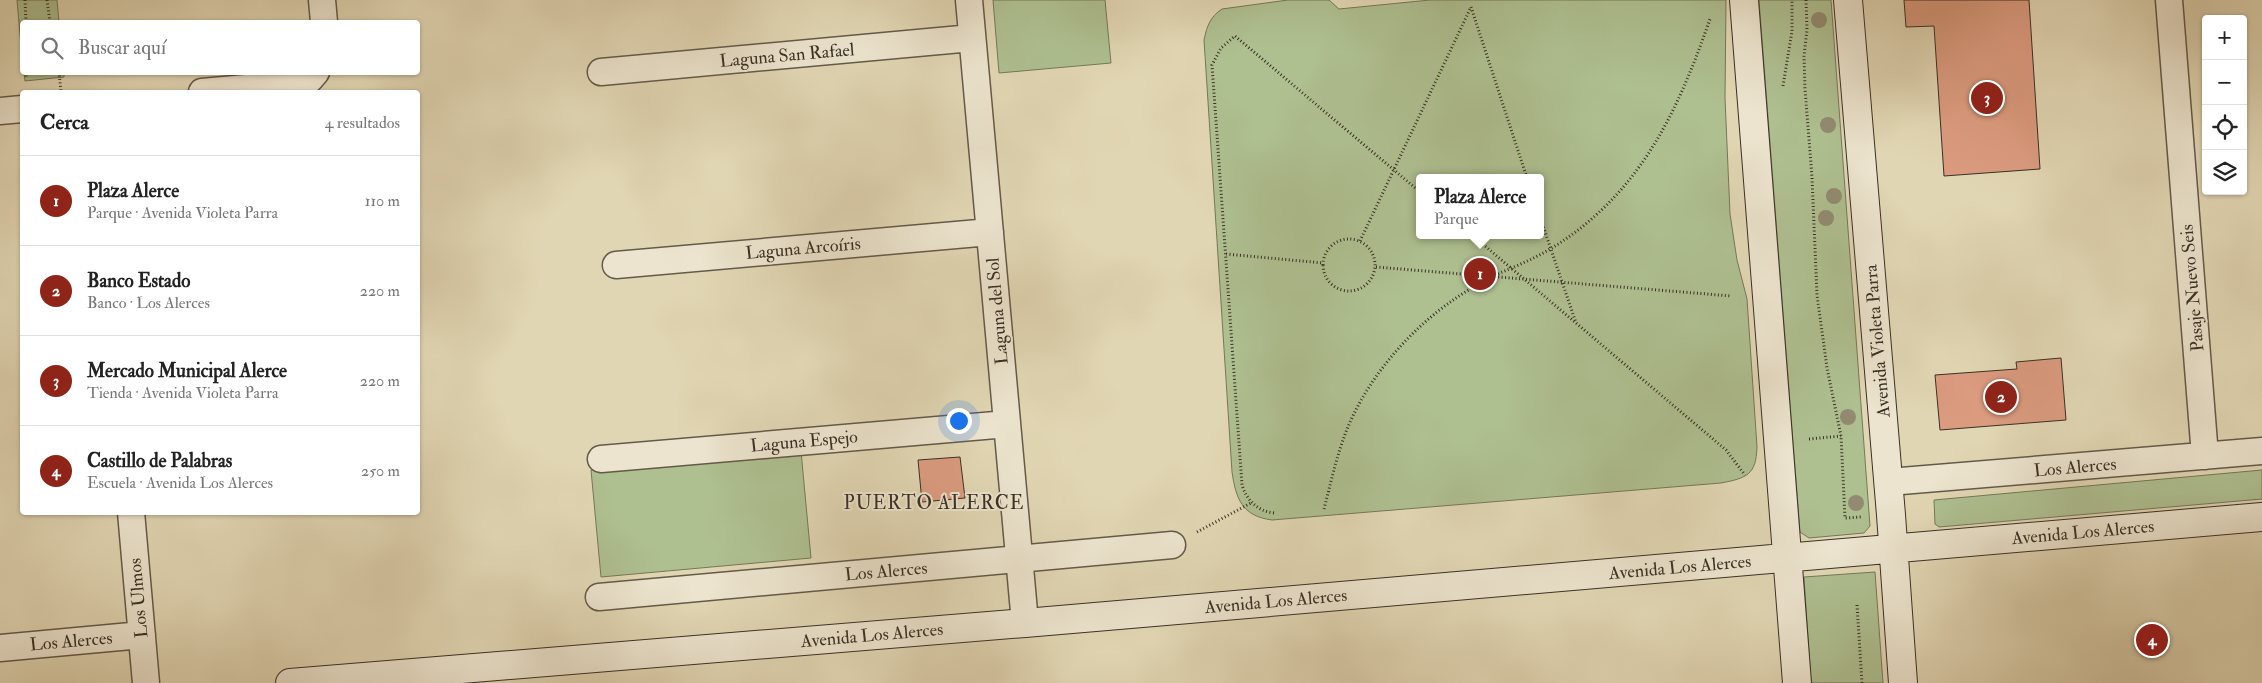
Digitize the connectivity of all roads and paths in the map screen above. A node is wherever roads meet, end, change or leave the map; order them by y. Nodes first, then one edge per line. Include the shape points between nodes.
1 (25, 0) edge
2 (47, 0) edge
3 (322, 0) edge
4 (969, 0) edge
5 (1744, 0) edge
6 (1806, 0) edge
7 (1848, 0) edge
8 (2169, 0) edge
9 (1710, 19) dead end
10 (26, 20) edge
11 (50, 20) edge
12 (324, 20) edge
13 (972, 38) junction
14 (601, 72) dead end
15 (59, 75) edge
16 (313, 75) edge
17 (61, 90) edge
18 (224, 90) edge
19 (20, 109) edge
20 (0, 111) edge
21 (1394, 169) junction
22 (1526, 174) edge
23 (1416, 188) edge
24 (1544, 229) edge
25 (990, 232) junction
26 (1477, 239) edge
27 (1360, 241) junction
28 (1551, 249) junction
29 (1226, 254) junction
30 (616, 264) dead end
31 (1323, 264) junction
32 (1376, 266) junction
33 (1510, 268) junction
34 (1494, 276) junction
35 (1522, 278) junction
36 (1561, 282) junction
37 (1731, 296) dead end
38 (1576, 324) junction
39 (1007, 424) junction
40 (1841, 436) junction
41 (1802, 440) dead end
42 (2262, 451) edge
43 (2205, 456) junction
44 (601, 459) dead end
45 (1745, 475) dead end
46 (1889, 482) junction
47 (1251, 503) junction
48 (1324, 510) dead end
49 (1274, 514) dead end
50 (131, 515) edge
51 (1866, 516) dead end
52 (2262, 517) edge
53 (1172, 545) joint
54 (1894, 549) junction
55 (1788, 558) junction
56 (1019, 559) junction
57 (599, 597) dead end
58 (1857, 605) dead end
59 (1025, 623) junction
60 (142, 635) junction
61 (0, 648) edge
62 (482, 675) edge
63 (146, 683) edge
64 (290, 683) edge
65 (1797, 683) edge
66 (1862, 683) edge
67 (1903, 683) edge

1 - 10 path
2 - 11 path
3 - 12 street
4 - 13 street, Laguna del Sol
5 - 55 main road
6 - 40 path via 1804,72 1817,295
7 - 46 main road, Avenida Violeta Parra
8 - 43 street, Pasaje Nuevo Seis
9 - 28 path via 1676,107 1643,162 1627,184 1596,215
13 - 14 street, Laguna San Rafael
13 - 25 street, Laguna del Sol
15 - 17 path
16 - 18 street via 299,83
19 - 20 street
21 - 22 path via 1471,7
21 - 23 path
21 - 27 path
21 - 29 path via 1235,36 1221,48 1212,65
24 - 28 path
25 - 30 street, Laguna Arcoíris
25 - 39 street, Laguna del Sol
26 - 33 path
27 - 31 path via 1343,239 1335,243 1329,248
27 - 32 path via 1372,251
28 - 33 path
28 - 36 path
29 - 31 path
29 - 47 path via 1242,486
31 - 32 path via 1327,280 1348,291 1370,282
32 - 34 path
33 - 34 path
33 - 35 path
34 - 35 path
34 - 48 path via 1461,294 1432,317 1382,368 1343,439
35 - 36 path
35 - 38 path
36 - 37 path
36 - 38 path
38 - 45 path via 1726,450
39 - 44 street, Laguna Espejo
39 - 56 street, Laguna del Sol
40 - 41 path
40 - 51 path via 1845,518
42 - 43 street, Los Alerces
43 - 46 street, Los Alerces
46 - 54 main road, Avenida Violeta Parra
47 - 49 path
47 - 53 path
50 - 60 street, Los Ulmos
52 - 54 main road, Avenida Los Alerces
53 - 56 street, Los Alerces
54 - 55 main road, Avenida Los Alerces
54 - 67 main road, Avenida Violeta Parra
55 - 59 main road, Avenida Los Alerces
55 - 65 main road
56 - 57 street, Los Alerces
56 - 59 street, Laguna del Sol
58 - 66 path
59 - 62 main road, Avenida Los Alerces
60 - 61 street, Los Alerces
60 - 63 street, Los Ulmos
62 - 64 main road, Avenida Los Alerces

